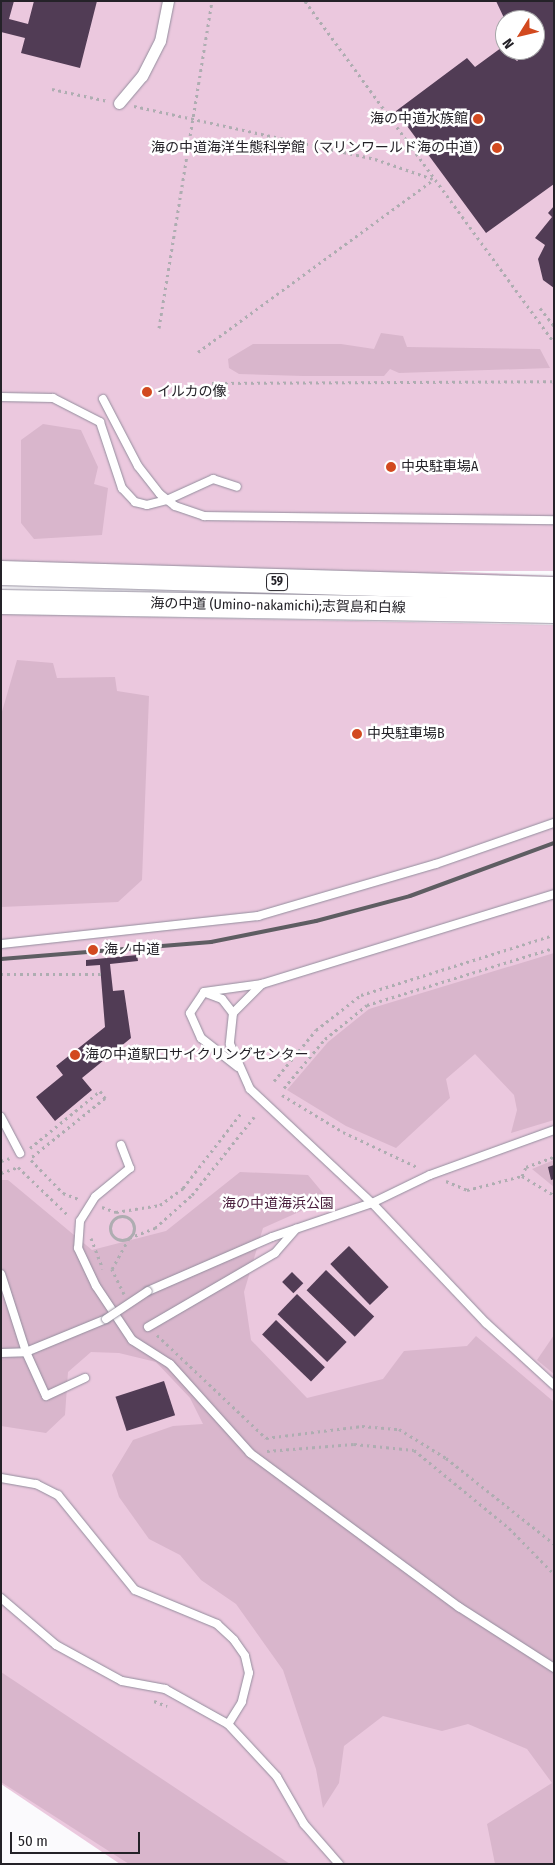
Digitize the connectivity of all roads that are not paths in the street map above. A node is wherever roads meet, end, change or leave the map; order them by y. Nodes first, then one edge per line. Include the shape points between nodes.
1 (168, 1) edge
2 (119, 103) road end
3 (1, 396) edge
4 (103, 399) dead end
5 (237, 487) dead end
6 (168, 500) junction
7 (554, 520) edge
8 (1, 573) edge
9 (554, 589) edge
10 (1, 602) edge
11 (554, 611) edge
12 (554, 823) edge
13 (554, 894) edge
14 (1, 944) edge
15 (262, 984) junction
16 (204, 992) junction
17 (233, 1013) junction
18 (239, 1068) junction
19 (1, 1117) edge
20 (554, 1130) edge
21 (121, 1145) dead end
22 (23, 1152) road end
23 (372, 1203) junction
24 (296, 1229) junction
25 (1, 1274) edge
26 (148, 1327) road end
27 (26, 1352) junction
28 (1, 1353) edge
29 (86, 1378) dead end
30 (554, 1385) edge
31 (1, 1478) edge
32 (1, 1598) edge
33 (554, 1668) edge
34 (228, 1724) junction
35 (339, 1864) edge

1 - 2 street via 160,41 142,76
3 - 6 lane via 53,398 83,410 100,422 108,437 122,488 135,502 147,505
4 - 6 lane via 138,466
5 - 6 lane via 213,479
6 - 7 lane via 204,516
8 - 9 main road, 海の中道 (Umino-nakamichi);志賀島和白線 / 59
10 - 11 main road, 海の中道 (Umino-nakamichi);志賀島和白線 / 59
12 - 14 lane via 436,864 258,916
13 - 15 lane
15 - 16 lane
15 - 17 lane
16 - 17 lane via 222,999
16 - 18 lane via 190,1013 201,1038
17 - 18 lane via 230,1044
18 - 23 lane via 250,1088
19 - 22 lane
20 - 23 lane via 430,1175
21 - 33 lane via 130,1168 95,1197 80,1220 78,1248 96,1286 132,1340 170,1364 250,1453 459,1607
23 - 24 lane
23 - 30 lane via 486,1324
24 - 26 lane via 275,1253
24 - 27 lane, bridge via 148,1291 106,1319
25 - 27 lane
27 - 28 lane
27 - 29 lane via 46,1396
31 - 34 lane via 36,1484 58,1495 135,1590 217,1624 234,1640 245,1656 249,1673 242,1702
32 - 34 lane via 56,1645 122,1681 165,1689
34 - 35 lane via 277,1777 304,1824

